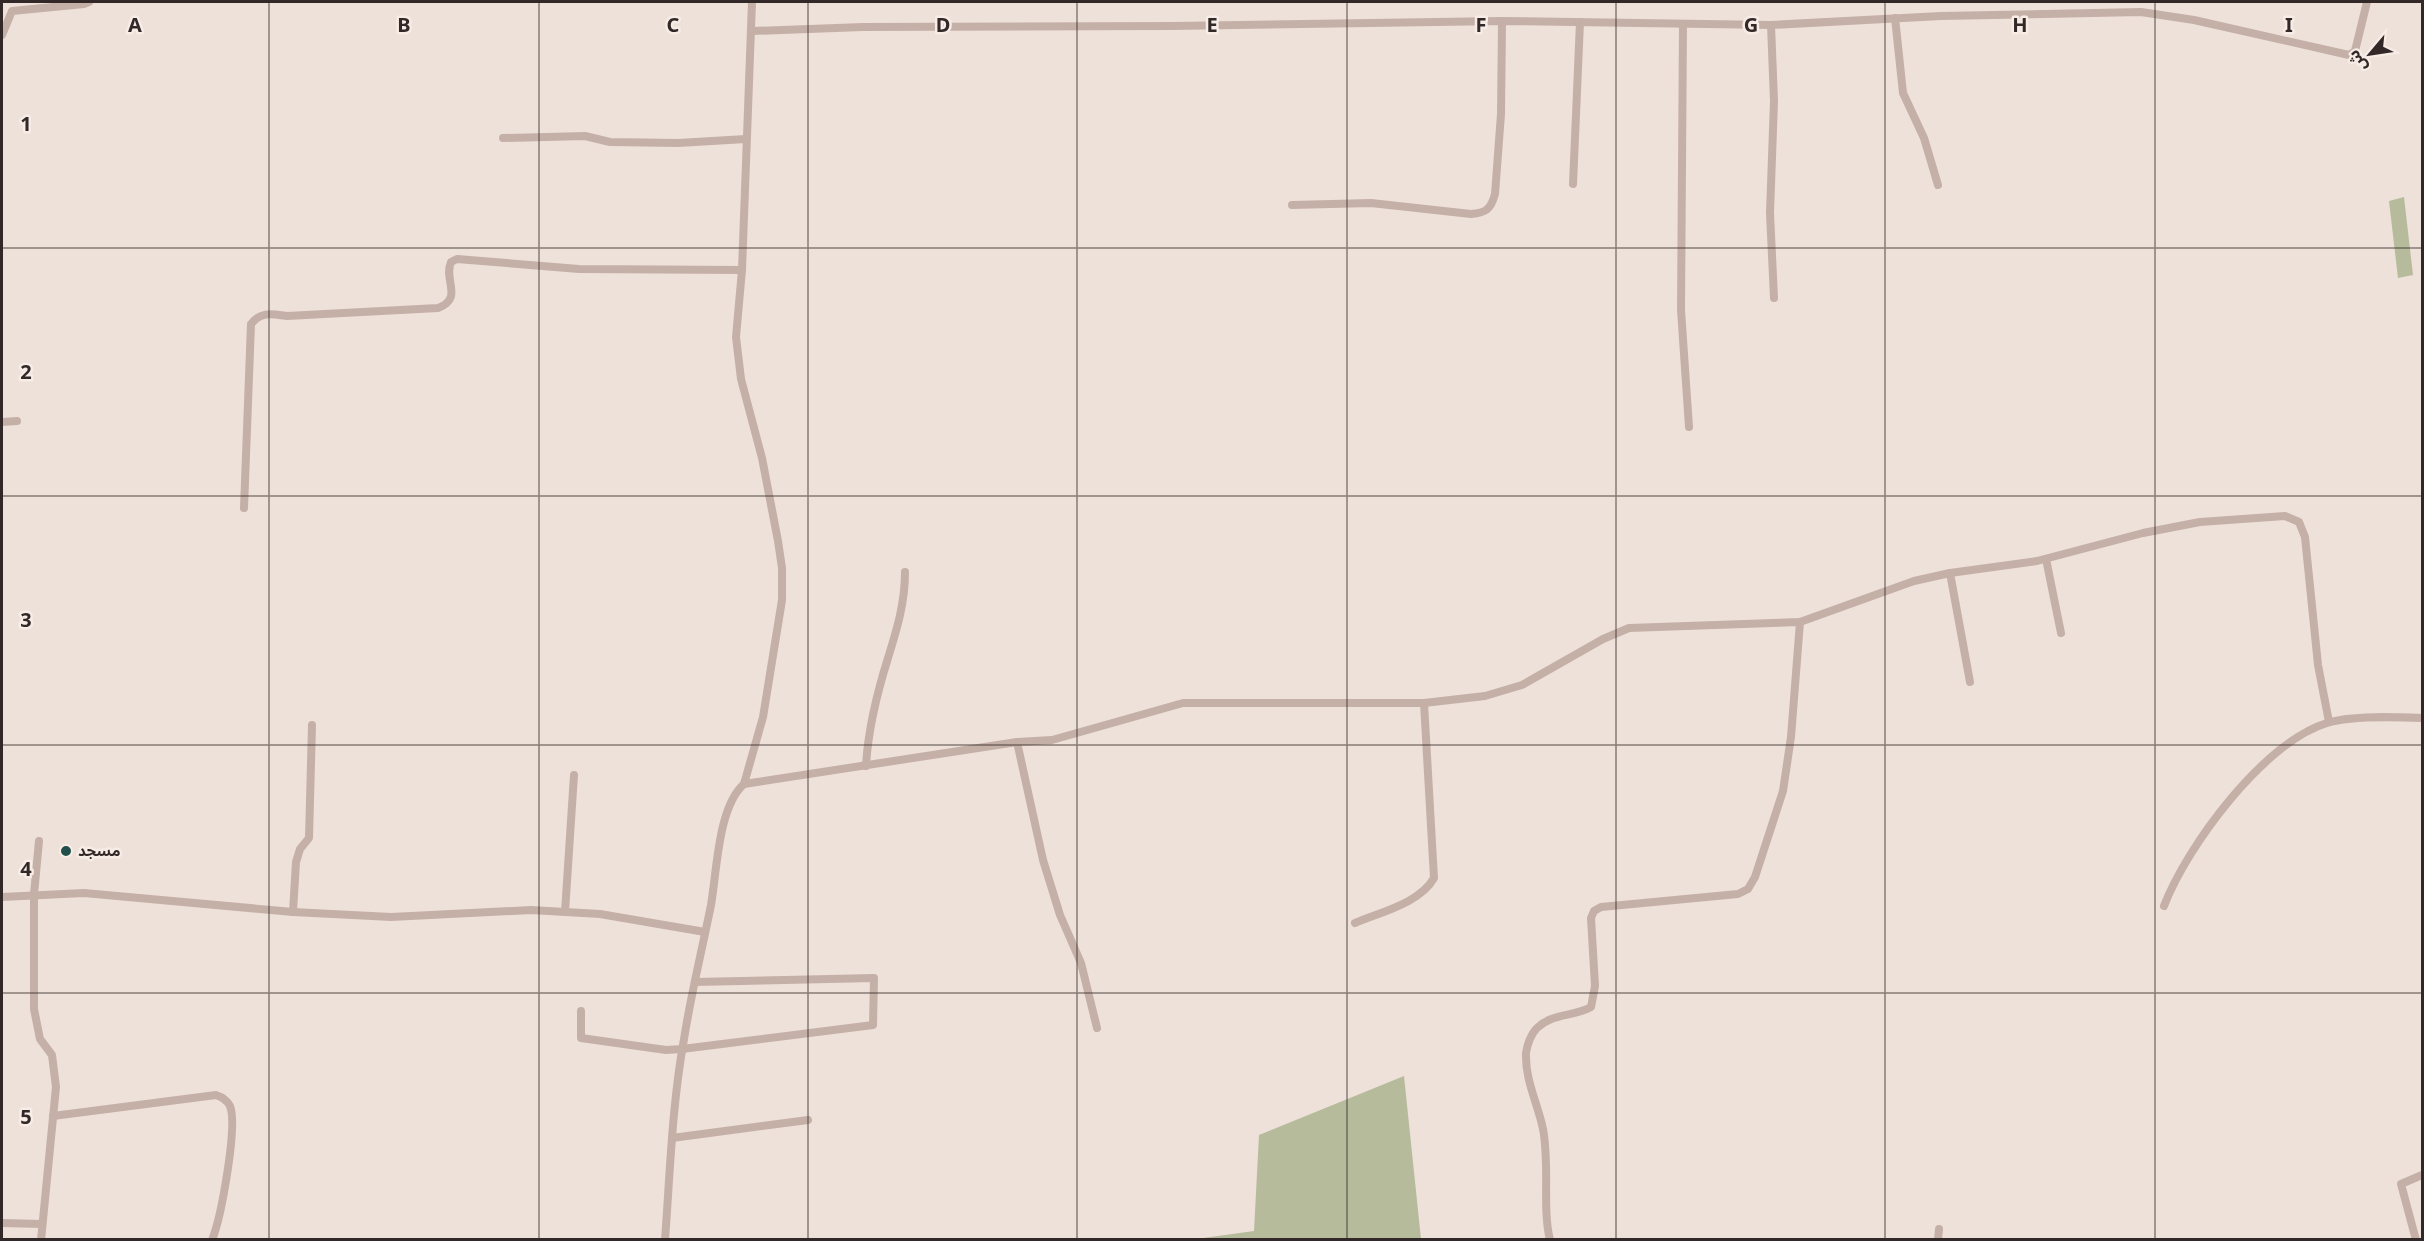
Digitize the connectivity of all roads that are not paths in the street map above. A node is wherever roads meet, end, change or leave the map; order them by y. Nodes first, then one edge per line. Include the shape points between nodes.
1 (89, 2) edge
2 (752, 2) edge
3 (2367, 2) edge
4 (1895, 18) junction
5 (1502, 21) junction
6 (1580, 22) junction
7 (1683, 24) junction
8 (1771, 26) junction
9 (752, 31) junction
10 (2, 35) edge
11 (503, 138) dead end
12 (747, 139) junction
13 (1573, 184) dead end
14 (1938, 185) dead end
15 (1292, 205) dead end
16 (742, 270) junction
17 (1774, 298) dead end
18 (2, 422) edge
19 (17, 422) dead end
20 (1689, 427) dead end
21 (244, 508) dead end
22 (2046, 559) junction
23 (905, 572) dead end
24 (1950, 573) junction
25 (1800, 622) junction
26 (2061, 633) dead end
27 (1970, 682) dead end
28 (1424, 703) junction
29 (2422, 718) edge
30 (2329, 722) junction
31 (312, 725) dead end
32 (1017, 742) junction
33 (866, 766) junction
34 (574, 775) dead end
35 (744, 784) junction
36 (39, 841) dead end
37 (34, 894) junction
38 (2, 897) edge
39 (2164, 906) dead end
40 (293, 912) junction
41 (565, 912) junction
42 (1355, 923) dead end
43 (705, 932) junction
44 (695, 982) junction
45 (581, 1011) dead end
46 (1097, 1028) dead end
47 (682, 1049) junction
48 (53, 1116) junction
49 (808, 1120) dead end
50 (672, 1138) junction
51 (2422, 1175) edge
52 (2, 1223) edge
53 (42, 1224) junction
54 (1939, 1229) dead end
55 (41, 1239) edge
56 (212, 1239) edge
57 (665, 1239) edge
58 (1550, 1239) edge
59 (1938, 1239) edge
60 (2416, 1239) edge

1 - 10 street via 12,11
2 - 9 street
3 - 4 street via 2355,51 2349,55 2194,20 2140,12
4 - 8 street
4 - 14 street via 1903,93 1924,138
5 - 6 street
5 - 9 street
5 - 15 street via 1501,114 1492,207 1470,214 1371,203
6 - 7 street
6 - 13 street
7 - 8 street
7 - 20 street via 1681,309
8 - 17 street via 1774,101 1770,213
9 - 12 street
11 - 12 street via 585,136 610,142 678,143
12 - 16 street
16 - 21 street via 579,269 457,259 448,268 452,297 438,308 257,316 251,324
16 - 35 street via 736,337 741,379 762,458 782,568 782,600 763,717
18 - 19 street
22 - 24 street
22 - 26 street
22 - 30 street via 2200,522 2285,516 2299,522 2305,537 2318,665
23 - 33 street via 905,595 873,712
24 - 25 street via 1914,580
24 - 27 street
25 - 28 street via 1629,628 1522,685 1485,696
25 - 58 street via 1783,791 1748,889 1738,894 1601,907 1594,911 1591,918 1595,986 1591,1007 1546,1021 1530,1039 1527,1072 1543,1128
28 - 32 street via 1183,703 1052,740
28 - 42 street via 1434,878 1414,897
29 - 30 street via 2392,716
30 - 39 street via 2306,731 2262,765 2196,845
31 - 40 street via 310,831 296,862
32 - 33 street
32 - 46 street via 1043,860 1060,915 1081,963
33 - 35 street
34 - 41 street
35 - 43 street via 730,801
36 - 37 street
37 - 38 street
37 - 40 street via 84,893
37 - 48 street via 34,1009 36,1029 55,1065
40 - 41 street via 391,917
41 - 43 street
43 - 44 street
44 - 47 street
44 - 47 street via 874,978 873,1025
45 - 47 street via 581,1038
47 - 50 street
48 - 53 street
48 - 56 street via 223,1097 230,1104 232,1116 227,1184
49 - 50 street
50 - 57 street
51 - 60 street via 2401,1184
52 - 53 street
53 - 55 street
54 - 59 street

